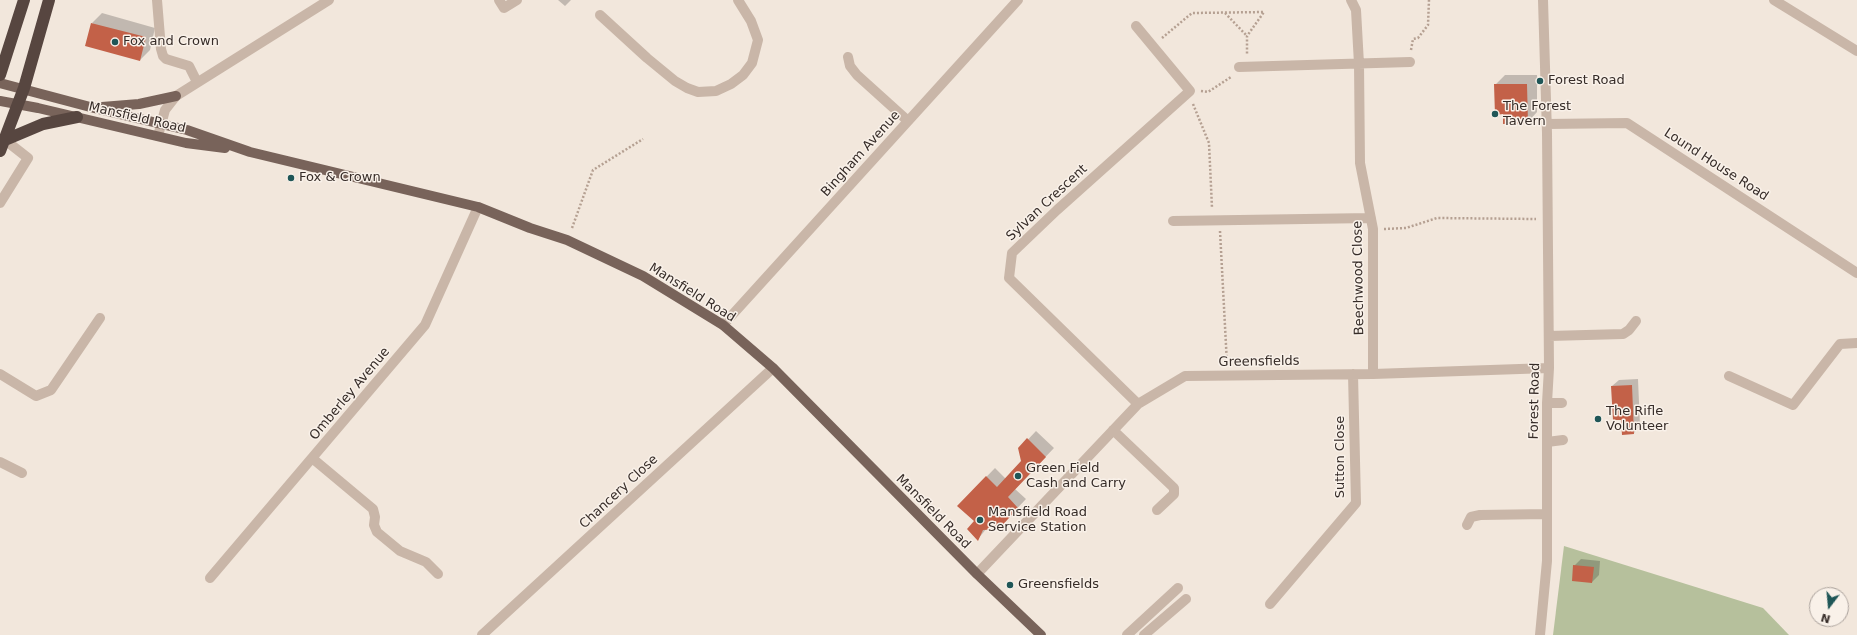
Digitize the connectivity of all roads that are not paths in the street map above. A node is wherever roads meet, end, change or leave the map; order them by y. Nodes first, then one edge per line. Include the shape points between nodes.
1 (24, 0) edge
2 (50, 0) edge
3 (157, 0) edge
4 (329, 0) edge
5 (498, 0) edge
6 (517, 0) edge
7 (738, 0) edge
8 (1018, 0) edge
9 (1351, 0) edge
10 (1543, 0) edge
11 (1774, 0) edge
12 (600, 15) dead end
13 (1136, 26) dead end
14 (1857, 51) edge
15 (848, 57) dead end
16 (1410, 62) road end
17 (1359, 64) junction
18 (1243, 67) road end
19 (0, 76) edge
20 (197, 82) junction
21 (0, 83) edge
22 (24, 88) junction
23 (176, 96) junction
24 (0, 101) edge
25 (18, 104) junction
26 (94, 108) junction
27 (77, 117) junction
28 (908, 121) junction
29 (1547, 124) junction
30 (161, 125) junction
31 (158, 136) junction
32 (2, 145) edge
33 (250, 152) junction
34 (0, 203) edge
35 (478, 207) junction
36 (1371, 218) junction
37 (1173, 221) dead end
38 (1857, 273) edge
39 (100, 318) dead end
40 (1636, 321) dead end
41 (723, 325) junction
42 (1549, 336) junction
43 (1857, 343) edge
44 (772, 368) junction
45 (1549, 368) junction
46 (0, 374) edge
47 (1353, 374) junction
48 (1373, 374) junction
49 (1729, 376) dead end
50 (1547, 403) junction
51 (1562, 403) dead end
52 (1138, 404) junction
53 (1113, 430) junction
54 (1563, 440) dead end
55 (1547, 442) junction
56 (312, 458) junction
57 (0, 462) edge
58 (22, 473) dead end
59 (1157, 510) dead end
60 (1547, 514) junction
61 (1467, 525) dead end
62 (438, 574) dead end
63 (977, 574) junction
64 (210, 578) dead end
65 (1178, 588) dead end
66 (1186, 599) dead end
67 (1270, 604) dead end
68 (482, 635) edge
69 (1041, 635) edge
70 (1127, 635) edge
71 (1144, 635) edge
72 (1540, 635) edge

1 - 19 highway
2 - 22 highway
3 - 20 street via 163,56 189,66
4 - 20 street
5 - 6 street via 504,8
7 - 12 street via 751,21 758,40 752,63 743,75 716,91 698,92 675,81
8 - 28 street, Bingham Avenue
9 - 17 street, Beechwood Close via 1356,10
10 - 29 street, Forest Road
11 - 14 street
13 - 52 street, Sylvan Crescent via 1190,91 1056,210 1012,253 1009,278
15 - 28 street via 850,66 857,75
16 - 17 street
17 - 18 street
17 - 36 street, Beechwood Close via 1360,163
20 - 23 street
21 - 22 main road, Mansfield Road
22 - 25 highway
22 - 26 main road, Mansfield Road
23 - 26 main road via 139,104
23 - 30 street via 165,110
24 - 25 main road, Mansfield Road
25 - 27 main road, Mansfield Road
25 - 32 highway
26 - 30 main road, Mansfield Road
27 - 31 main road, Mansfield Road
27 - 32 highway via 43,124
28 - 41 street, Bingham Avenue
29 - 38 street, Lound House Road via 1627,123
29 - 42 street, Forest Road
30 - 31 street
30 - 33 main road, Mansfield Road via 187,130
31 - 33 main road, Mansfield Road via 186,143
32 - 34 street via 28,158
33 - 35 main road, Mansfield Road
35 - 41 main road, Mansfield Road via 567,240 643,276
35 - 56 street, Omberley Avenue via 425,325
36 - 37 street
36 - 48 street, Beechwood Close
39 - 46 street via 51,390 36,396
40 - 42 street via 1623,334
41 - 44 main road, Mansfield Road
42 - 45 street, Forest Road
43 - 49 street via 1840,344 1793,405
44 - 63 main road, Mansfield Road
44 - 68 street, Chancery Close
45 - 48 street, Greensfields
45 - 50 street, Forest Road
47 - 48 street, Greensfields
47 - 52 street, Greensfields via 1185,376
47 - 67 street, Sutton Close via 1356,503
50 - 51 street
50 - 55 street, Forest Road
52 - 53 street, Greensfields
53 - 59 street via 1174,488 1174,494
53 - 63 street, Greensfields
54 - 55 street
55 - 60 street, Forest Road
56 - 62 street via 373,509 374,525 378,532 400,551 426,562
56 - 64 street, Omberley Avenue
57 - 58 street
60 - 61 street via 1480,515 1470,518
60 - 72 street, Forest Road via 1547,562
63 - 69 main road, Mansfield Road
65 - 70 street
66 - 71 street

